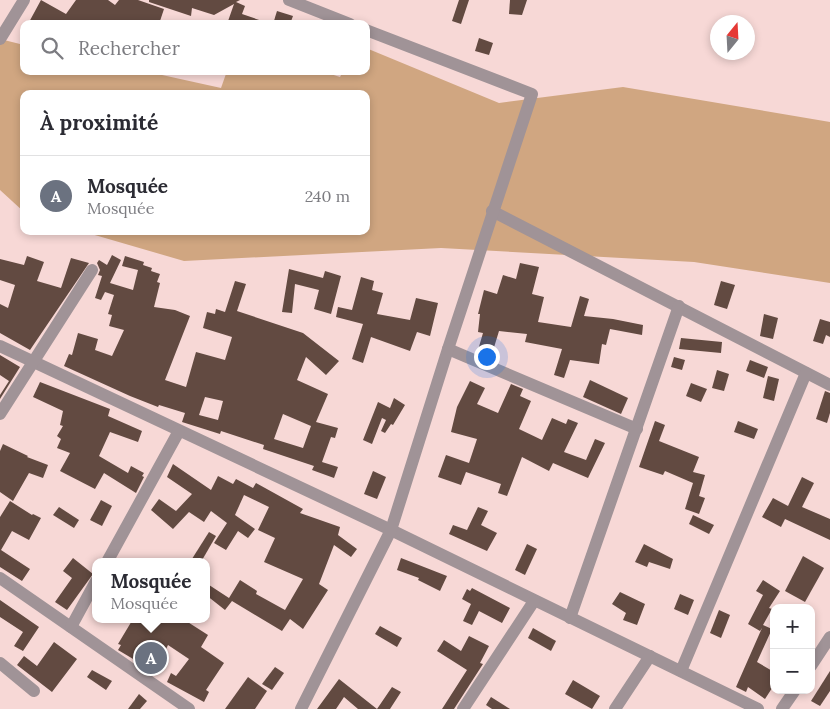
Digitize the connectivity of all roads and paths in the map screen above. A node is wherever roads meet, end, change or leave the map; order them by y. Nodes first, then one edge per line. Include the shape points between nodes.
1 (24, 0) edge
2 (289, 0) edge
3 (340, 20) edge
4 (370, 32) edge
5 (0, 39) edge
6 (492, 211) junction
7 (92, 270) dead end
8 (679, 306) junction
9 (0, 346) edge
10 (448, 349) junction
11 (34, 362) junction
12 (806, 373) junction
13 (830, 386) edge
14 (0, 414) edge
15 (636, 429) junction
16 (179, 431) junction
17 (392, 530) junction
18 (109, 558) edge
19 (0, 578) edge
20 (92, 588) edge
21 (534, 601) junction
22 (570, 618) junction
23 (71, 627) junction
24 (830, 637) edge
25 (650, 656) junction
26 (815, 660) edge
27 (0, 663) edge
28 (681, 671) junction
29 (34, 691) dead end
30 (792, 694) edge
31 (189, 709) edge
32 (301, 709) edge
33 (464, 709) edge
34 (615, 709) edge
35 (758, 709) edge
36 (782, 709) edge

1 - 5 street
2 - 3 street
4 - 6 street via 532,94
6 - 8 street
6 - 10 street
7 - 11 street
8 - 12 street
8 - 15 street
9 - 11 street
10 - 15 street
10 - 17 street
11 - 14 street
11 - 16 street
12 - 13 street
12 - 28 street
15 - 22 street
16 - 17 street
16 - 18 street
17 - 21 street
17 - 32 street
19 - 23 street
20 - 23 street
21 - 22 street
21 - 33 street
22 - 25 street
23 - 31 street
24 - 26 street
25 - 28 street
25 - 34 street
27 - 29 street
28 - 35 street
30 - 36 street

